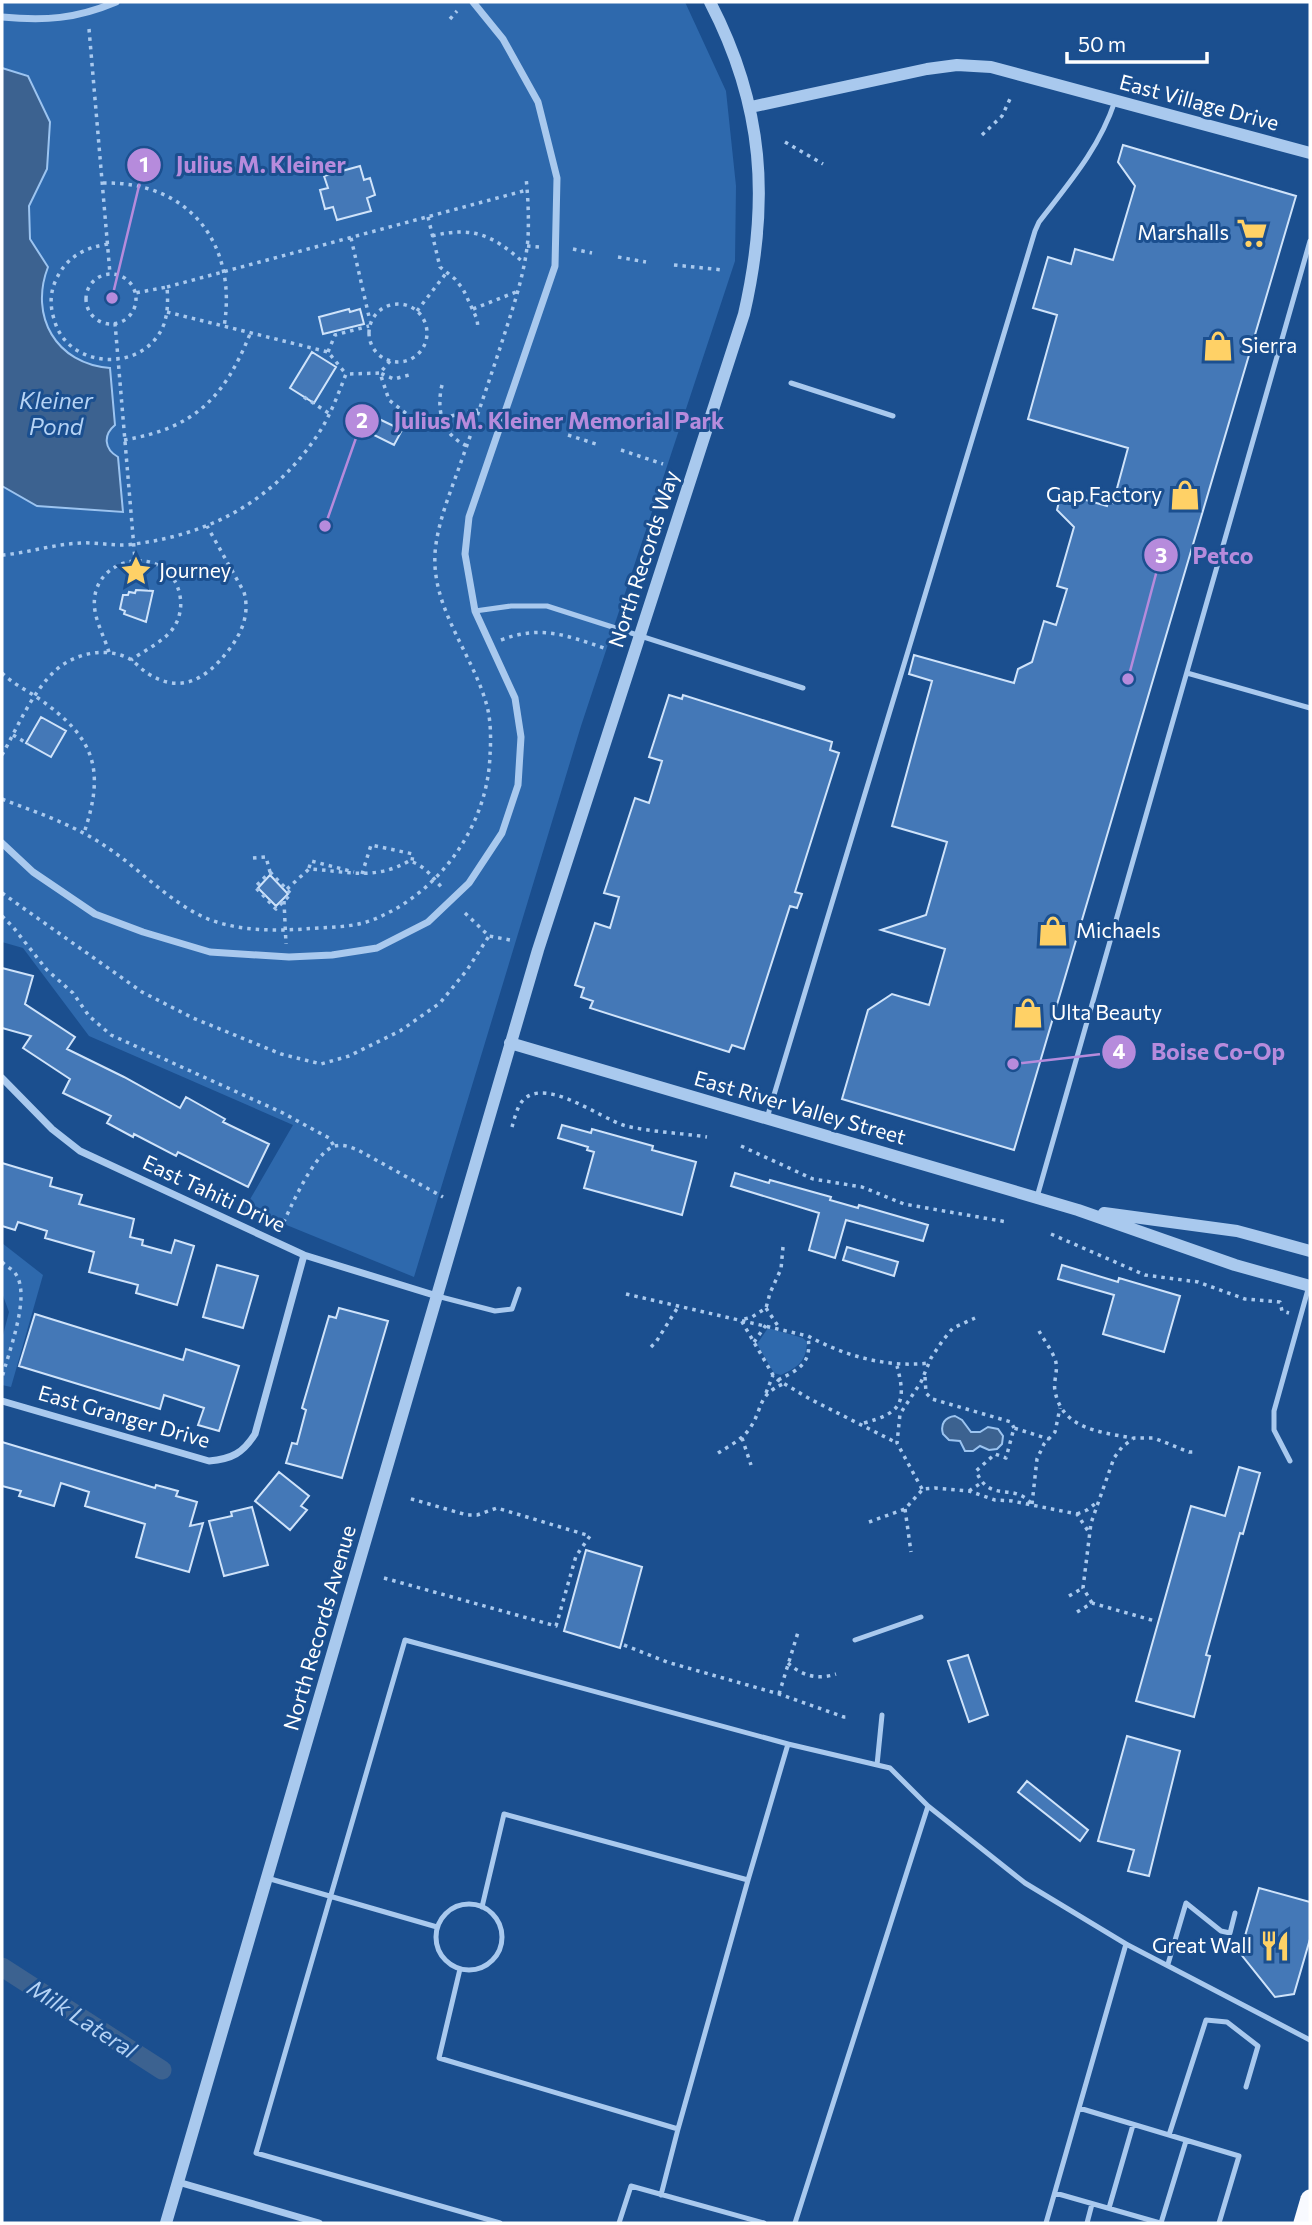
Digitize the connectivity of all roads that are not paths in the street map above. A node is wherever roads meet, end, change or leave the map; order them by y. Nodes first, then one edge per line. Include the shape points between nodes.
1 (117, 2) edge
2 (473, 2) edge
3 (710, 2) edge
4 (2, 17) edge
5 (1115, 101) junction
6 (751, 107) junction
7 (1310, 153) edge
8 (1310, 241) edge
9 (791, 383) dead end
10 (893, 416) dead end
11 (475, 611) junction
12 (639, 636) junction
13 (1186, 673) junction
14 (803, 688) dead end
15 (1310, 708) edge
16 (2, 843) edge
17 (510, 1043) junction
18 (2, 1078) edge
19 (767, 1118) junction
20 (1036, 1198) junction
21 (1078, 1210) junction
22 (1310, 1251) edge
23 (304, 1255) junction
24 (1310, 1286) edge
25 (519, 1289) dead end
26 (437, 1296) junction
27 (2, 1401) edge
28 (1290, 1461) dead end
29 (920, 1617) dead end
30 (855, 1640) dead end
31 (882, 1715) dead end
32 (788, 1744) junction
33 (877, 1765) junction
34 (928, 1807) junction
35 (267, 1878) junction
36 (748, 1880) junction
37 (331, 1896) junction
38 (482, 1907) junction
39 (1236, 1913) dead end
40 (438, 1927) junction
41 (1126, 1944) junction
42 (1168, 1964) junction
43 (460, 1969) junction
44 (1310, 2040) edge
45 (1245, 2087) dead end
46 (1079, 2108) junction
47 (1133, 2124) junction
48 (678, 2129) junction
49 (1169, 2135) junction
50 (1186, 2141) junction
51 (177, 2182) junction
52 (1055, 2193) junction
53 (662, 2195) junction
54 (1310, 2199) edge
55 (1092, 2204) junction
56 (1109, 2208) junction
57 (166, 2223) edge
58 (319, 2223) edge
59 (500, 2223) edge
60 (619, 2223) edge
61 (764, 2223) edge
62 (795, 2223) edge
63 (1046, 2223) edge
64 (1087, 2223) edge
65 (1161, 2223) edge
66 (1219, 2223) edge
67 (1303, 2223) edge

1 - 4 street via 88,14 39,20
2 - 11 street via 502,39 538,102 557,178 555,266 469,517 465,554
3 - 6 street, North Records Way
5 - 6 street, East Village Drive via 991,67 957,65
5 - 7 street, East Village Drive
5 - 19 lane via 1097,145 1035,231
6 - 12 street, North Records Way via 760,215 752,278
8 - 13 lane
9 - 10 lane
11 - 12 lane via 547,606
11 - 16 street via 515,698 521,737 518,785 502,833 469,883 428,922 377,948 289,957 210,952 95,914 33,872
12 - 14 lane
12 - 17 street, North Records Way
13 - 15 lane
13 - 20 lane
17 - 19 street, East River Valley Street
17 - 26 street, North Records Avenue
18 - 23 street, East Tahiti Drive via 80,1151
19 - 20 street, East River Valley Street
20 - 21 street, East River Valley Street
21 - 22 street, East River Valley Street via 1237,1231
21 - 24 street, East River Valley Street
23 - 26 street, East Tahiti Drive
23 - 27 street, East Granger Drive via 255,1434 236,1456 209,1461
24 - 28 lane via 1274,1410 1274,1430
25 - 26 lane via 512,1309 495,1311
26 - 35 street, North Records Avenue
29 - 30 lane
31 - 33 lane
32 - 33 lane
32 - 36 lane
32 - 37 lane via 405,1640
33 - 34 lane via 890,1768
34 - 41 lane via 1026,1883
34 - 62 lane
35 - 37 lane
35 - 51 street, North Records Avenue
36 - 38 lane via 504,1814
36 - 48 lane
37 - 40 lane
37 - 59 lane via 256,2153
38 - 40 lane via 460,1906 442,1917
38 - 43 lane via 502,1932 498,1954 481,1968
39 - 42 lane via 1230,1933 1220,1931 1186,1903
40 - 43 lane via 437,1948 450,1965
41 - 42 lane
41 - 46 lane
42 - 44 lane
43 - 48 lane via 439,2058
45 - 49 lane via 1258,2046 1227,2022 1206,2020
46 - 47 lane
46 - 52 lane
47 - 49 lane
47 - 56 lane
48 - 53 lane
49 - 50 lane
50 - 65 lane
50 - 66 lane via 1239,2156
51 - 57 street, North Records Avenue
51 - 58 street
52 - 55 lane
52 - 63 lane
53 - 60 lane via 631,2186
53 - 61 lane
54 - 67 highway
55 - 56 lane
55 - 64 lane
56 - 65 lane

